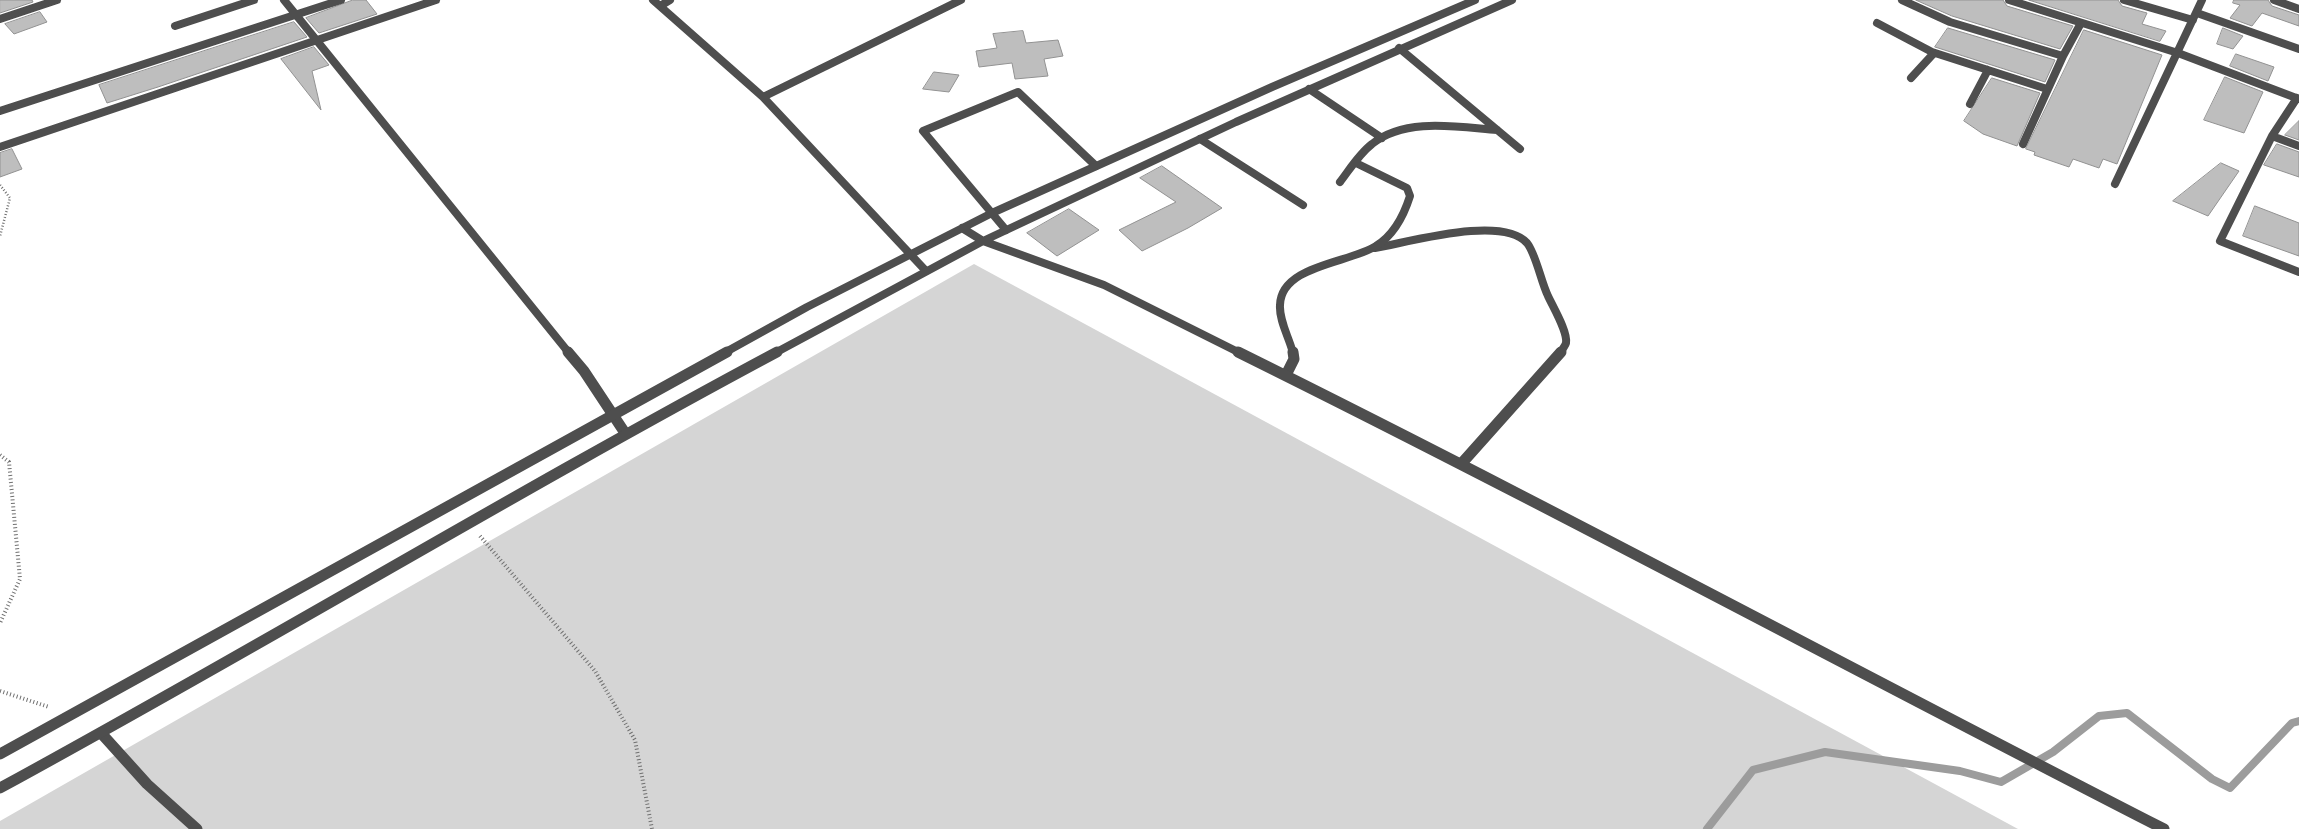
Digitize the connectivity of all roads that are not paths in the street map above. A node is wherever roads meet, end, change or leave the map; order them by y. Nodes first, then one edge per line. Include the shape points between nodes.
1 (57, 0) edge
2 (254, 0) edge
3 (284, 0) edge
4 (341, 0) edge
5 (436, 0) edge
6 (670, 0) edge
7 (961, 0) edge
8 (1475, 0) edge
9 (1512, 0) edge
10 (1902, 0) edge
11 (2008, 0) edge
12 (2124, 0) edge
13 (2202, 0) edge
14 (2274, 0) edge
15 (656, 3) edge
16 (2299, 9) edge
17 (1444, 14) junction
18 (296, 15) junction
19 (2195, 16) junction
20 (0, 18) edge
21 (1460, 22) junction
22 (1878, 23) dead end
23 (2081, 23) junction
24 (176, 26) dead end
25 (315, 39) junction
26 (1399, 48) junction
27 (2299, 49) edge
28 (1934, 53) junction
29 (2178, 53) junction
30 (2062, 56) junction
31 (1988, 70) junction
32 (1911, 78) dead end
33 (1309, 89) junction
34 (2047, 89) junction
35 (763, 98) junction
36 (2298, 98) edge
37 (1970, 104) dead end
38 (0, 111) edge
39 (1497, 130) junction
40 (2272, 136) junction
41 (1382, 138) junction
42 (1200, 139) junction
43 (2023, 144) dead end
44 (2299, 146) edge
45 (0, 147) edge
46 (1520, 149) dead end
47 (1356, 162) junction
48 (1096, 166) junction
49 (1340, 182) dead end
50 (2115, 184) dead end
51 (1304, 205) dead end
52 (992, 213) junction
53 (962, 228) junction
54 (1006, 230) junction
55 (983, 241) junction
56 (1375, 248) junction
57 (910, 255) junction
58 (926, 271) junction
59 (2299, 272) edge
60 (1286, 375) junction
61 (613, 414) junction
62 (625, 433) junction
63 (1462, 463) junction
64 (101, 733) junction
65 (0, 754) edge
66 (0, 788) edge
67 (197, 829) edge
68 (2164, 829) edge

1 - 20 street
2 - 24 street
3 - 18 street
4 - 18 street
5 - 25 street
6 - 15 street
7 - 35 street
8 - 17 street
9 - 21 street
10 - 30 street via 1950,22
11 - 23 street
12 - 19 street
13 - 19 street
14 - 16 street
15 - 35 street
17 - 21 street
17 - 48 street
18 - 25 street
18 - 38 street
19 - 27 street
19 - 29 street
21 - 26 street
22 - 28 street
23 - 29 street
23 - 30 street
25 - 45 street
25 - 61 street via 584,371
26 - 33 street
26 - 39 street
28 - 31 street
28 - 32 street
29 - 36 street
29 - 50 street
30 - 34 street
31 - 34 street
31 - 37 street
33 - 41 street
33 - 42 street
34 - 43 street
35 - 57 street
36 - 40 street
39 - 41 street via 1420,127
39 - 46 street
40 - 44 street
40 - 59 street via 2220,241
41 - 47 street
42 - 51 street
42 - 54 street
47 - 49 street
47 - 56 street via 1406,188 1410,196 1406,209 1389,236
48 - 52 street
48 - 52 street via 1018,92 923,131
52 - 53 street
52 - 54 street
53 - 55 street
53 - 57 street
54 - 55 street
55 - 58 street
55 - 60 street via 1104,285
56 - 60 street via 1354,258 1313,269 1288,284 1281,296 1280,311 1294,359
56 - 63 street via 1492,229 1516,234 1532,250 1540,279 1566,342 1557,358
57 - 58 street
57 - 61 street via 807,307
58 - 62 street
60 - 63 street
61 - 62 street
61 - 65 street
62 - 64 street
63 - 68 street via 1968,730
64 - 66 street
64 - 67 street via 147,784

